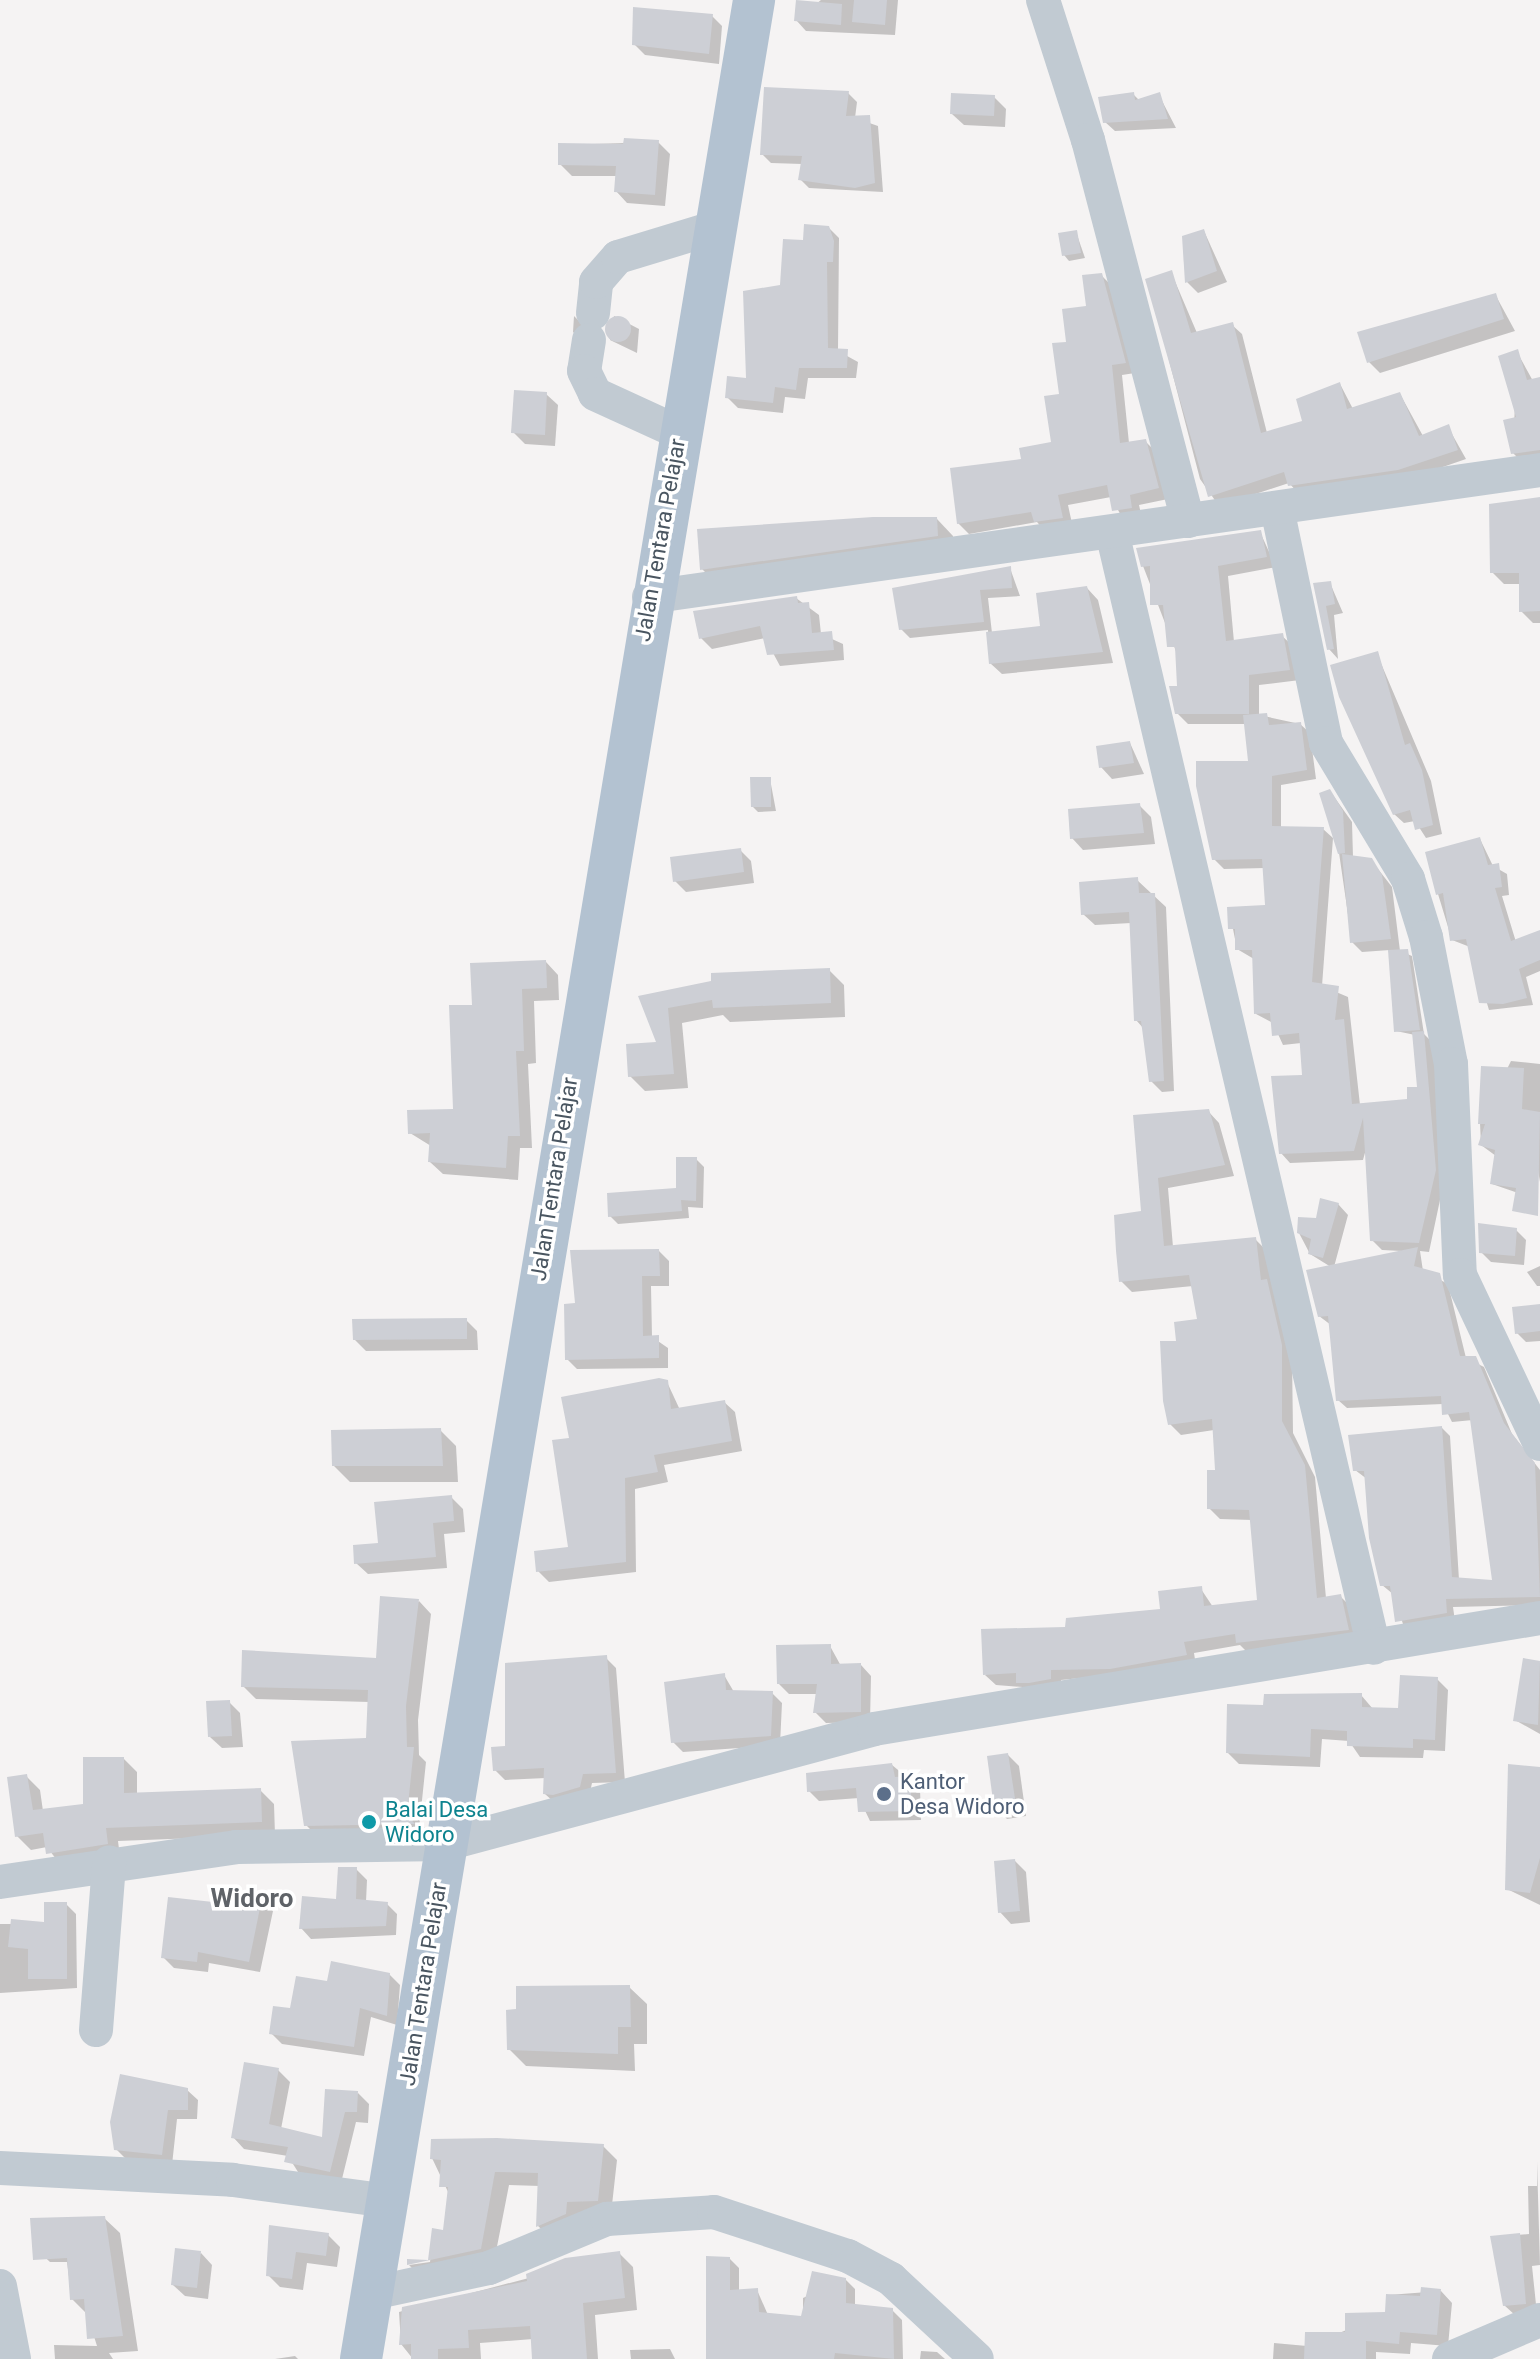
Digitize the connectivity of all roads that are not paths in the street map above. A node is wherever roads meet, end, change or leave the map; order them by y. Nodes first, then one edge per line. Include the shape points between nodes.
1 (754, 0) edge
2 (1043, 0) edge
3 (717, 227) junction
4 (680, 433) junction
5 (1540, 470) edge
6 (1277, 508) junction
7 (1188, 521) junction
8 (1112, 532) junction
9 (649, 597) junction
10 (1540, 1444) edge
11 (1540, 1618) edge
12 (1374, 1648) junction
13 (446, 1844) junction
14 (109, 1863) junction
15 (0, 1882) edge
16 (96, 2030) dead end
17 (0, 2168) edge
18 (388, 2201) junction
19 (373, 2293) junction
20 (1, 2303) edge
21 (1540, 2320) edge
22 (14, 2359) edge
23 (361, 2359) edge
24 (977, 2359) edge
25 (1449, 2359) edge

1 - 3 main road, Jalan Tentara Pelajar
2 - 7 street via 1088,140
3 - 4 main road, Jalan Tentara Pelajar
3 - 4 street via 618,257 596,282 584,371 595,394
4 - 9 main road, Jalan Tentara Pelajar
5 - 6 street
6 - 7 street
6 - 10 street via 1326,743 1408,879 1426,937 1451,1064 1460,1275
7 - 8 street
8 - 9 street
8 - 12 street
9 - 13 main road, Jalan Tentara Pelajar
11 - 12 street
12 - 13 street via 874,1729
13 - 14 street via 236,1847
13 - 18 main road, Jalan Tentara Pelajar
14 - 15 street
14 - 16 street
17 - 18 street via 203,2178
18 - 19 main road, Jalan Tentara Pelajar
19 - 23 main road, Jalan Tentara Pelajar
19 - 24 street via 489,2268 607,2219 714,2212 848,2256 891,2279
20 - 22 street
21 - 25 street

